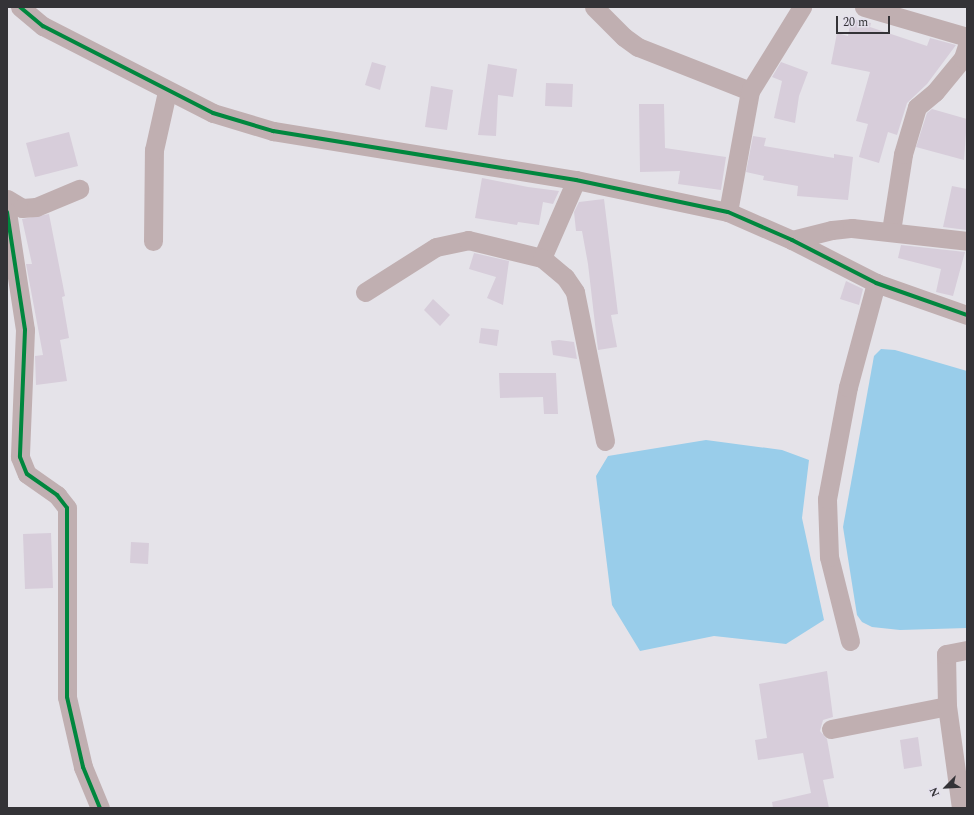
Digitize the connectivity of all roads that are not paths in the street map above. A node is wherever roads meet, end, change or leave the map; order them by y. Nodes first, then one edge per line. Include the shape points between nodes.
1 (20, 7) edge
2 (594, 7) edge
3 (802, 7) edge
4 (864, 7) edge
5 (967, 37) edge
6 (967, 46) edge
7 (750, 91) junction
8 (167, 92) junction
9 (576, 180) junction
10 (79, 189) dead end
11 (7, 199) edge
12 (7, 212) edge
13 (728, 212) junction
14 (891, 231) junction
15 (792, 240) junction
16 (153, 241) dead end
17 (967, 241) edge
18 (542, 258) junction
19 (876, 283) junction
20 (365, 292) dead end
21 (967, 315) edge
22 (605, 441) dead end
23 (850, 640) dead end
24 (967, 650) edge
25 (948, 706) junction
26 (831, 729) dead end
27 (100, 808) edge
28 (961, 808) edge

1 - 8 street via 44,26
2 - 7 street via 624,37 638,47
3 - 7 street
4 - 5 street
6 - 14 street via 963,58 935,92 917,107 903,154
7 - 13 street
8 - 9 street via 213,113 273,131
8 - 16 street via 154,150
9 - 13 street
9 - 18 street
10 - 11 street via 36,207 22,208
12 - 27 street via 25,330 20,457 27,474 57,495 67,508 67,697 83,767
13 - 15 street
14 - 15 street via 832,230
14 - 17 street
15 - 19 street
18 - 20 street via 468,240 436,247
18 - 22 street via 565,277 575,292
19 - 21 street
19 - 23 street via 848,387 827,499 830,558
24 - 25 street via 946,654
25 - 26 street
25 - 28 street

